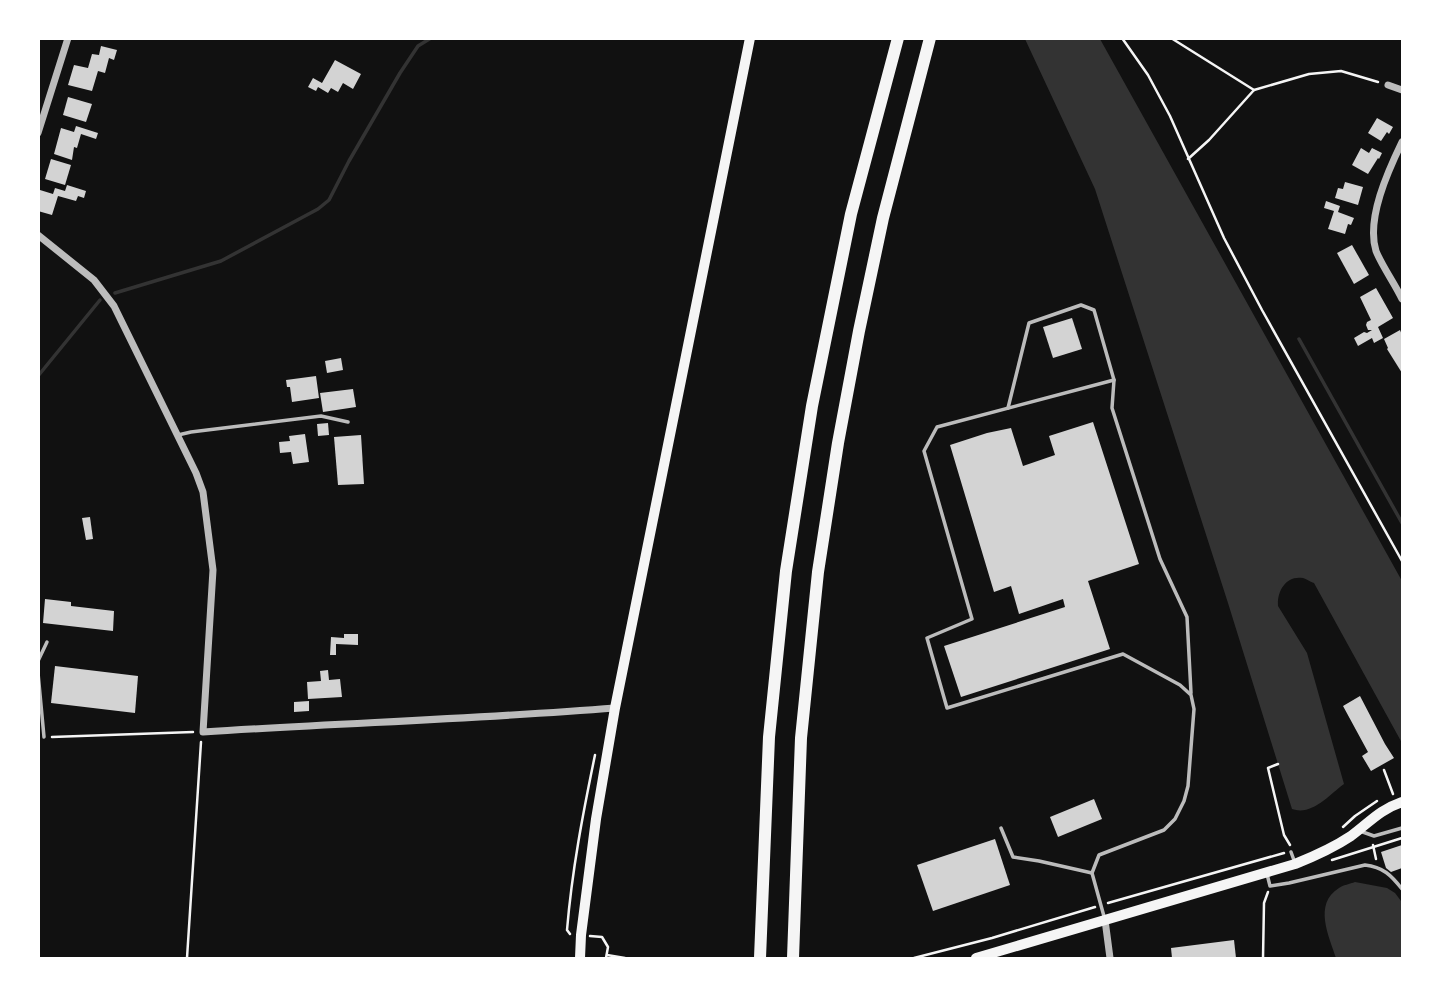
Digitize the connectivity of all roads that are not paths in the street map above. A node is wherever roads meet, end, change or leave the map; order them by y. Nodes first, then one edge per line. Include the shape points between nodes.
1 (68, 38) edge
2 (750, 38) edge
3 (898, 38) edge
4 (930, 38) edge
5 (1388, 85) road end
6 (1402, 90) edge
7 (38, 133) edge
8 (1402, 142) edge
9 (38, 235) edge
10 (1402, 299) edge
11 (1114, 380) junction
12 (1008, 408) junction
13 (348, 422) dead end
14 (178, 435) junction
15 (47, 642) dead end
16 (38, 661) edge
17 (38, 673) edge
18 (1191, 695) junction
19 (615, 708) junction
20 (44, 737) road end
21 (1402, 802) edge
22 (1001, 828) dead end
23 (1402, 828) edge
24 (1358, 830) junction
25 (1291, 849) road end
26 (1295, 864) junction
27 (1266, 872) junction
28 (1092, 873) junction
29 (1402, 889) edge
30 (1105, 920) junction
31 (760, 957) edge
32 (793, 957) edge
33 (580, 958) edge
34 (976, 958) edge
35 (1110, 958) edge

1 - 7 street
2 - 19 main road
3 - 31 highway via 851,214 812,406 786,570 769,737
4 - 32 highway via 867,293 820,559 801,737
5 - 6 street
8 - 10 street via 1373,233 1377,251
9 - 14 street via 94,280 114,306
11 - 12 lane
11 - 12 lane via 1094,310 1081,304 1029,323
11 - 18 lane via 1112,408 1160,559 1187,617
12 - 18 lane via 937,427 924,451 972,619 927,638 947,708 1123,654
13 - 14 lane via 321,416
14 - 19 street via 203,492 213,570 203,732
15 - 16 lane
17 - 20 lane
18 - 28 lane via 1195,709 1188,786 1175,819 1164,830 1099,855
19 - 33 main road via 596,818
21 - 24 main road via 1389,806
22 - 28 lane via 1013,857
23 - 24 lane via 1374,836
24 - 26 main road via 1325,852
25 - 26 lane
26 - 27 main road
27 - 29 lane via 1270,886 1376,866
27 - 30 main road
28 - 30 lane
30 - 34 main road
30 - 35 street

